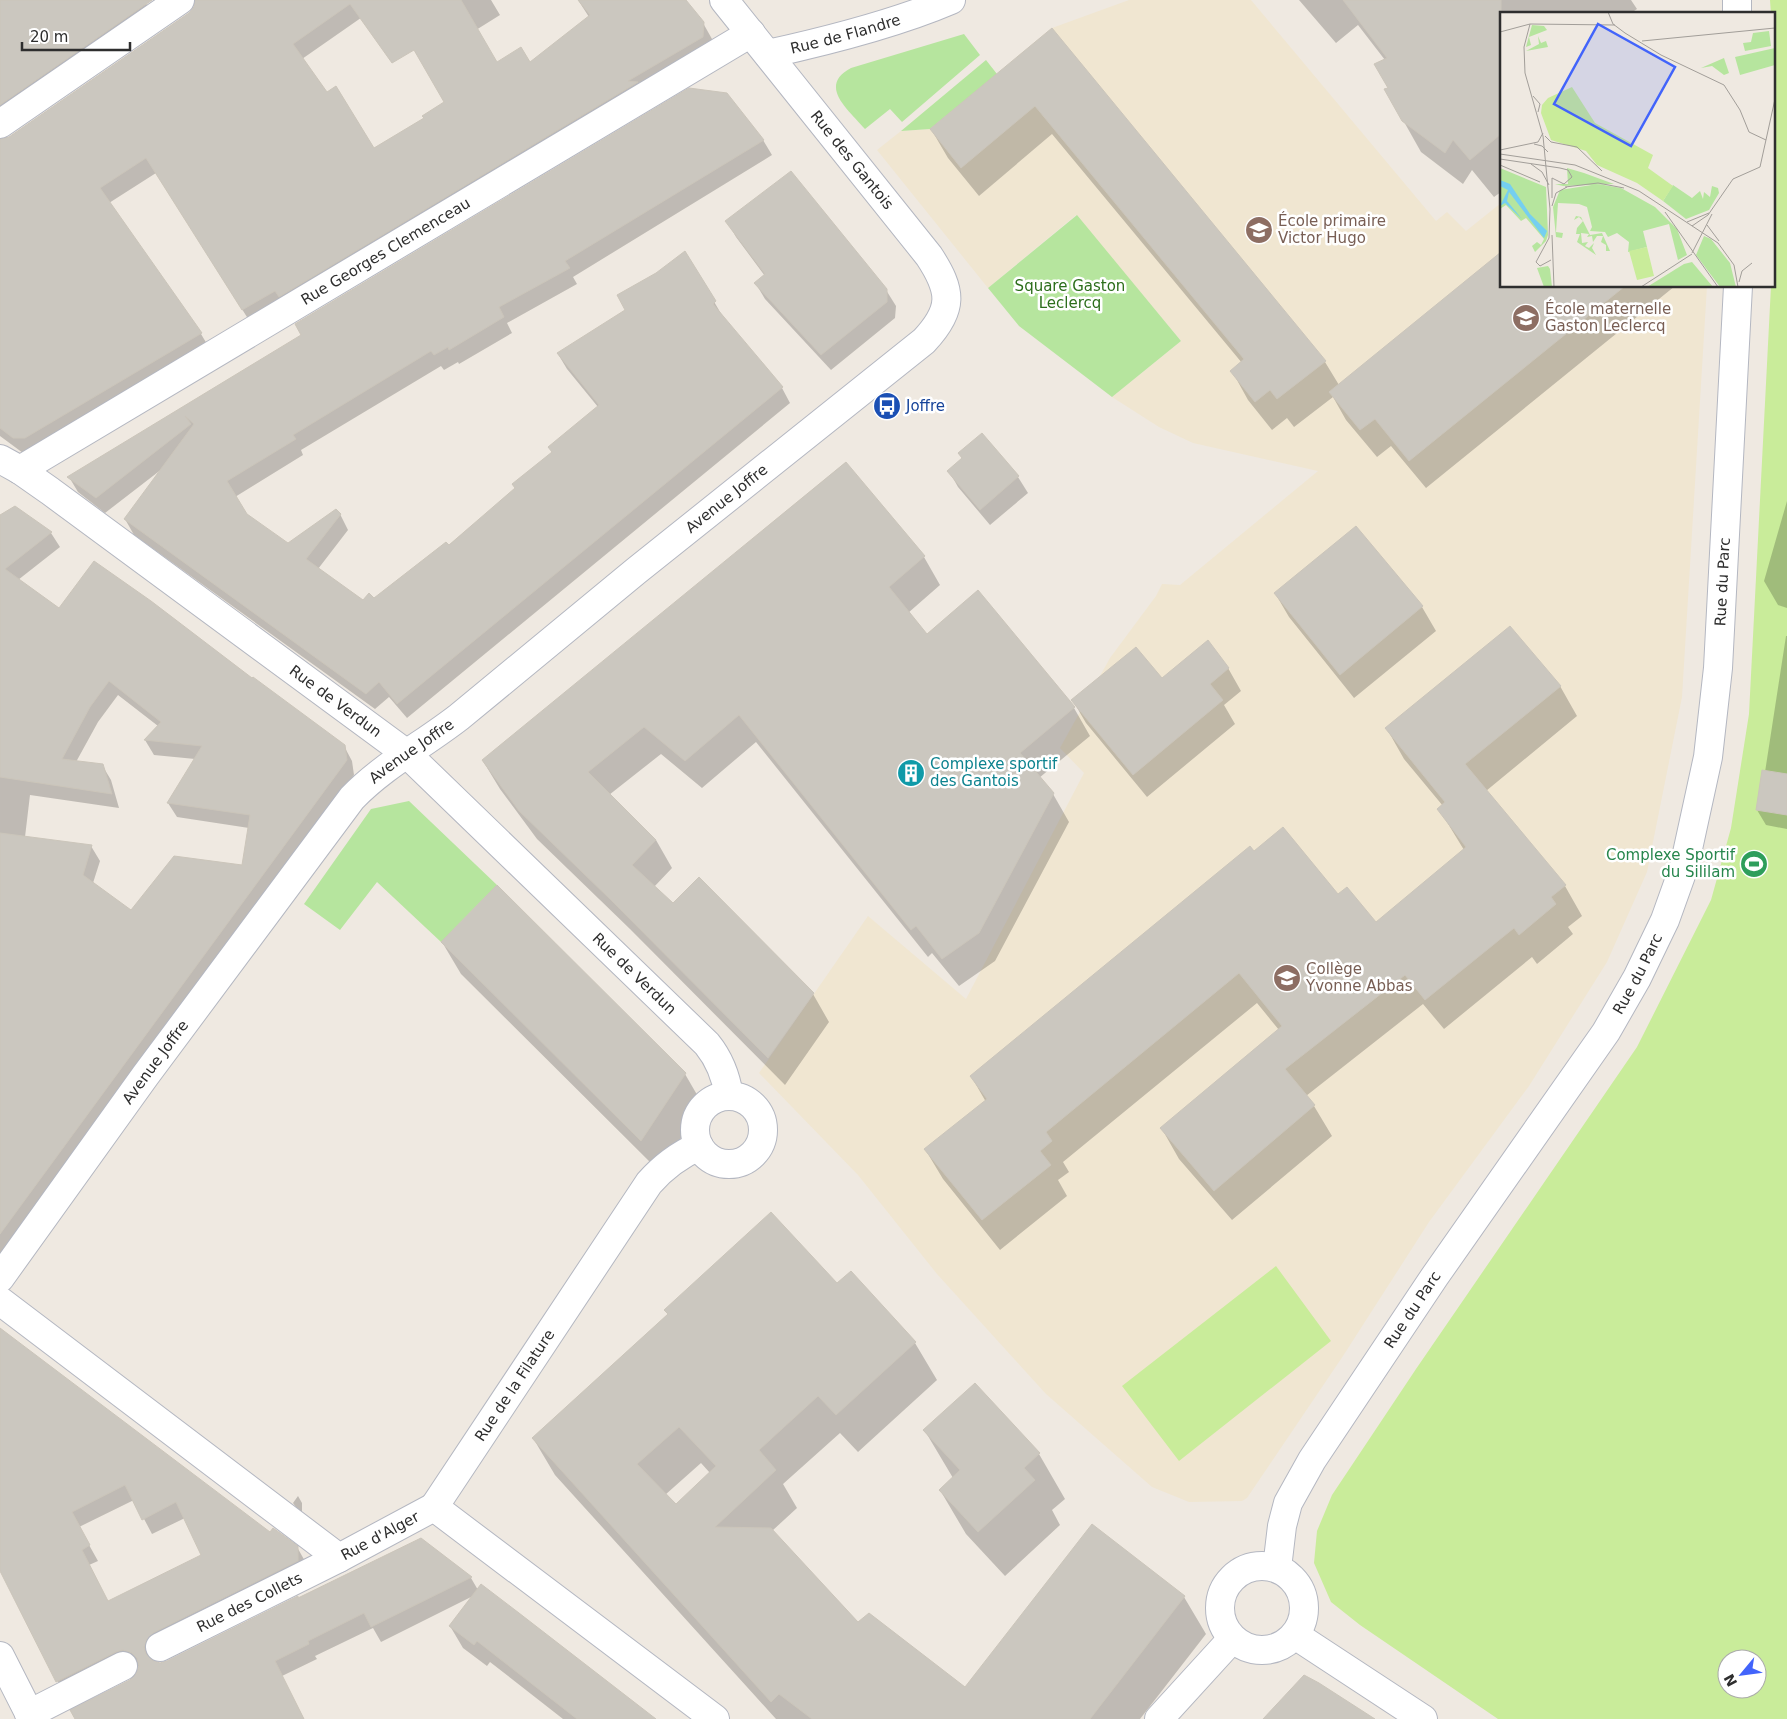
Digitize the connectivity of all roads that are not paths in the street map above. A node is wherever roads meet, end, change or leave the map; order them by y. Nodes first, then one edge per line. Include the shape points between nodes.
1 (180, 0) edge
2 (724, 0) edge
3 (950, 0) edge
4 (751, 33) junction
5 (768, 54) junction
6 (0, 124) edge
7 (1738, 288) edge
8 (933, 331) joint
9 (10, 465) edge
10 (407, 754) junction
11 (730, 1096) junction
12 (699, 1146) junction
13 (0, 1278) edge
14 (0, 1301) edge
15 (434, 1507) junction
16 (339, 1558) junction
17 (1277, 1568) junction
18 (1295, 1635) junction
19 (1232, 1639) junction
20 (160, 1647) dead end
21 (0, 1656) edge
22 (123, 1666) dead end
23 (30, 1717) edge
24 (715, 1719) edge
25 (1159, 1719) edge
26 (1423, 1719) edge

1 - 6 street
2 - 4 street, Rue des Gantois
3 - 5 street, Rue de Flandre via 902,18
4 - 5 street, Rue des Gantois
4 - 9 street, Rue Georges Clemenceau
5 - 8 street, Rue des Gantois via 929,256 944,280 944,312
7 - 17 street, Rue du Parc via 1718,668 1708,757 1684,867 1666,920 1606,1032 1435,1276 1312,1460 1288,1503
8 - 10 street, Avenue Joffre via 459,717
9 - 10 street, Rue de Verdun
10 - 11 street, Rue de Verdun via 707,1044 721,1064
10 - 13 street, Avenue Joffre via 377,774 352,798 145,1076
11 - 12 street via 710,1102 700,1112 696,1126
11 - 12 street via 746,1100 758,1112 764,1128 756,1151 743,1162 726,1164 710,1158
12 - 15 street, Rue de la Filature via 676,1158 656,1175
14 - 16 street, Rue d'Alger
15 - 16 street, Rue d'Alger
15 - 24 street, Rue d'Alger
16 - 20 street, Rue des Collets
17 - 18 street via 1298,1585 1303,1597 1304,1611
17 - 19 street via 1263,1565 1248,1567 1235,1574 1226,1585 1220,1598 1219,1613 1223,1627
18 - 19 street via 1271,1650 1244,1647
18 - 26 street
19 - 25 street
21 - 23 street
22 - 23 street

